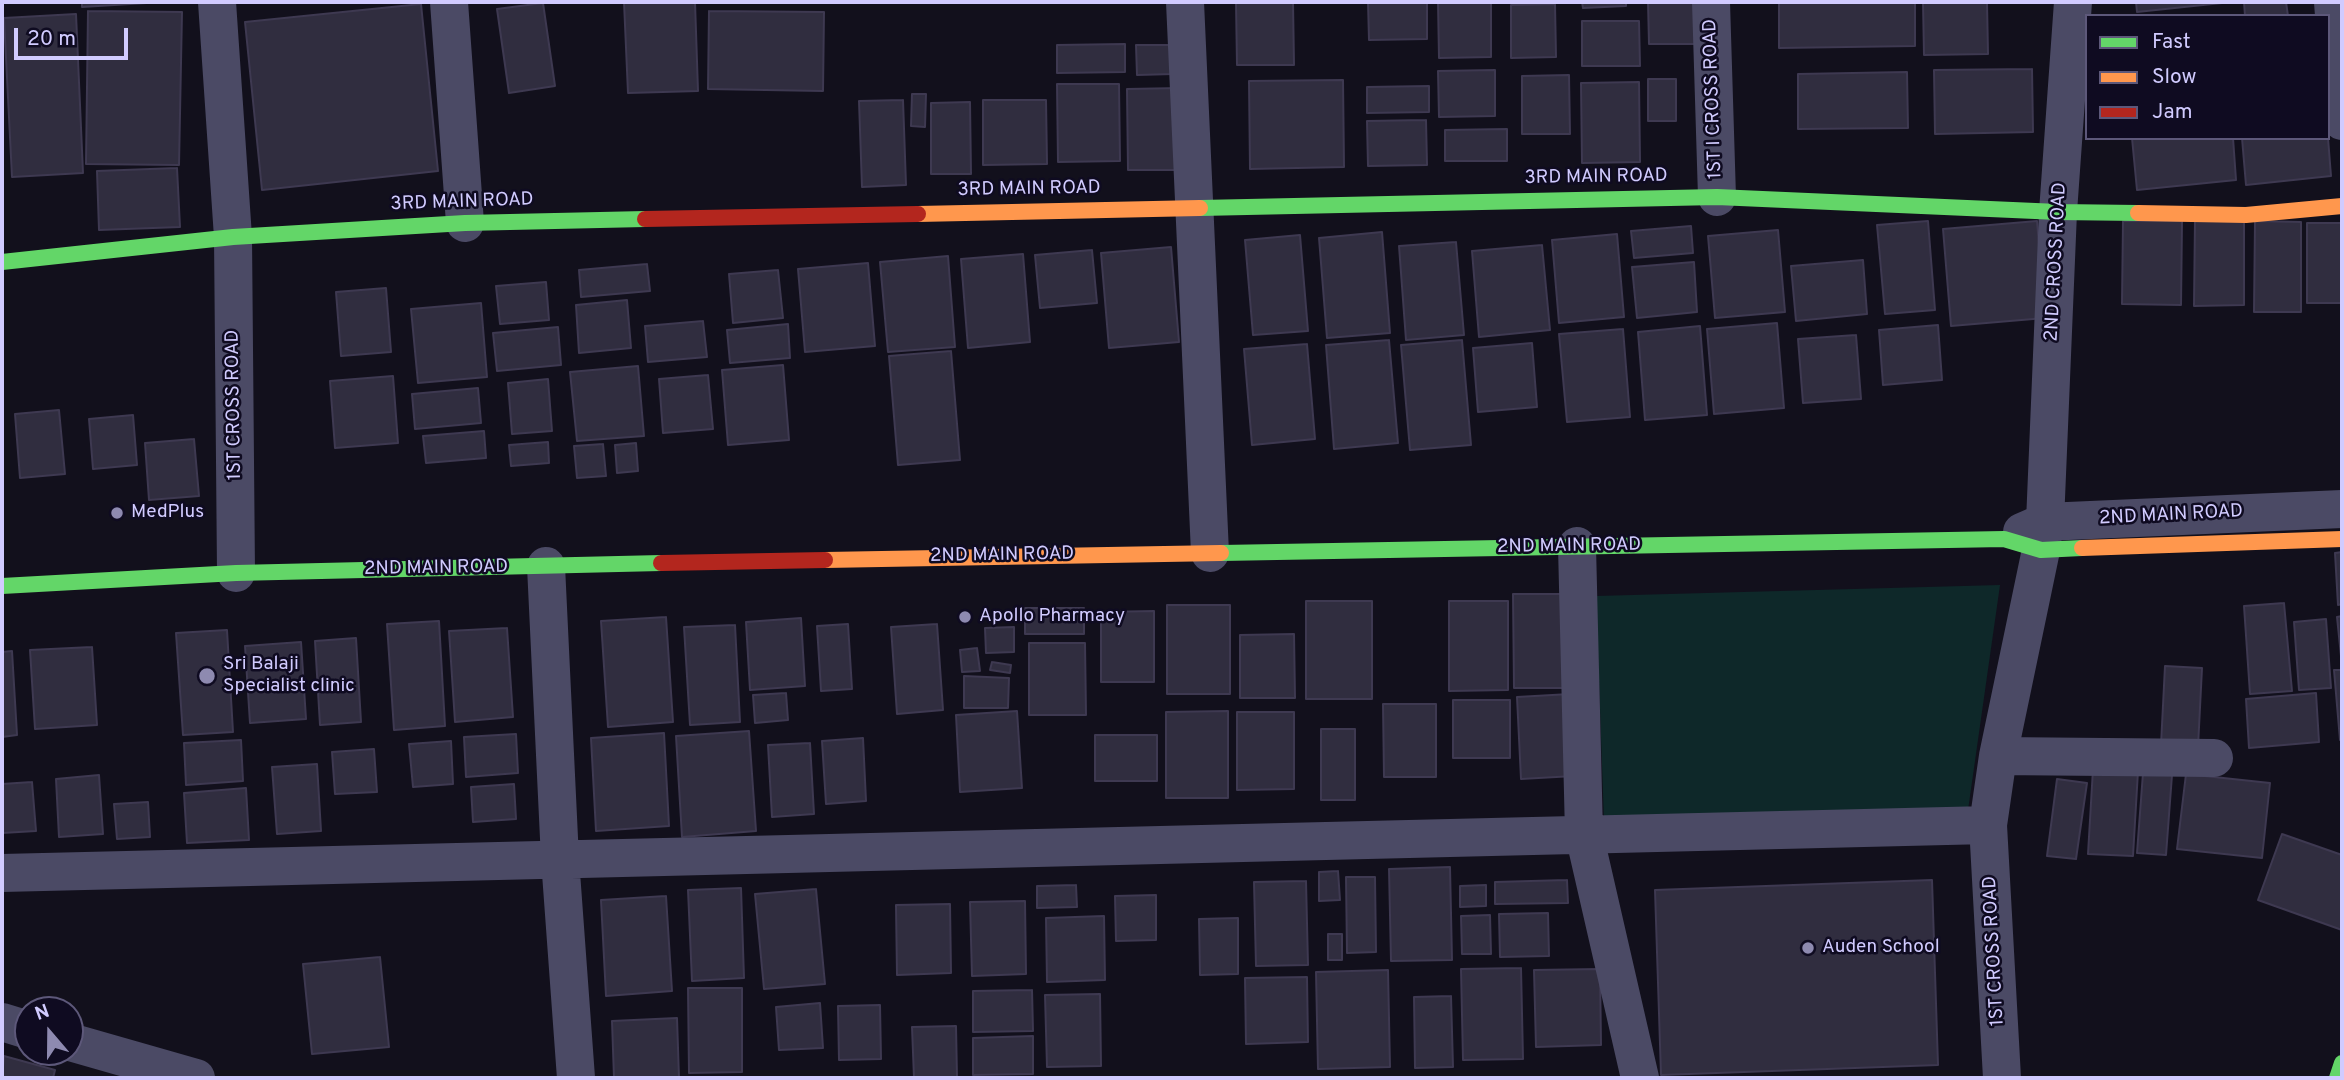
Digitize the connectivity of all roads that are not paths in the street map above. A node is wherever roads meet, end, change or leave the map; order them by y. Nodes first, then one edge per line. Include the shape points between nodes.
1 (217, 2) edge
2 (449, 2) edge
3 (1185, 2) edge
4 (1711, 2) edge
5 (2073, 2) edge
6 (2333, 2) edge
7 (2342, 121) edge
8 (1717, 197) junction
9 (2342, 206) edge
10 (1193, 207) junction
11 (2058, 212) junction
12 (465, 223) junction
13 (233, 237) junction
14 (2, 262) edge
15 (2342, 509) edge
16 (2043, 536) junction
17 (2004, 539) joint
18 (2342, 539) edge
19 (1577, 546) junction
20 (1210, 553) junction
21 (546, 566) junction
22 (236, 573) junction
23 (2, 586) edge
24 (1998, 756) junction
25 (2214, 758) dead end
26 (1988, 824) junction
27 (1584, 834) junction
28 (560, 859) junction
29 (2, 873) edge
30 (84, 1046) edge
31 (2342, 1063) edge
32 (196, 1078) edge
33 (576, 1078) edge
34 (1640, 1078) edge
35 (2002, 1078) edge
36 (2337, 1078) edge

1 - 13 street, 1ST CROSS ROAD
2 - 12 street
3 - 10 street
4 - 8 street, 1ST I CROSS ROAD
5 - 11 street, 2ND CROSS ROAD
6 - 7 street
8 - 10 street, 3RD MAIN ROAD
8 - 11 street, 3RD MAIN ROAD
9 - 11 street, 3RD MAIN ROAD via 2246,215
10 - 12 street, 3RD MAIN ROAD
10 - 20 street
11 - 16 street, 2ND CROSS ROAD
12 - 13 street, 3RD MAIN ROAD
13 - 14 street, 3RD MAIN ROAD
13 - 22 street, 1ST CROSS ROAD
15 - 16 street, 2ND MAIN ROAD
16 - 17 street, 2ND MAIN ROAD
16 - 18 street, 2ND MAIN ROAD
16 - 24 street, 2ND CROSS ROAD
17 - 19 street, 2ND MAIN ROAD
19 - 20 street, 2ND MAIN ROAD
19 - 27 street
20 - 21 street, 2ND MAIN ROAD
21 - 22 street, 2ND MAIN ROAD
21 - 28 street
22 - 23 street, 2ND MAIN ROAD
24 - 25 street
24 - 26 street, 1ST CROSS ROAD
26 - 27 street
26 - 35 street, 1ST CROSS ROAD
27 - 28 street
27 - 34 street
28 - 29 street
28 - 33 street
30 - 32 street
31 - 36 street

